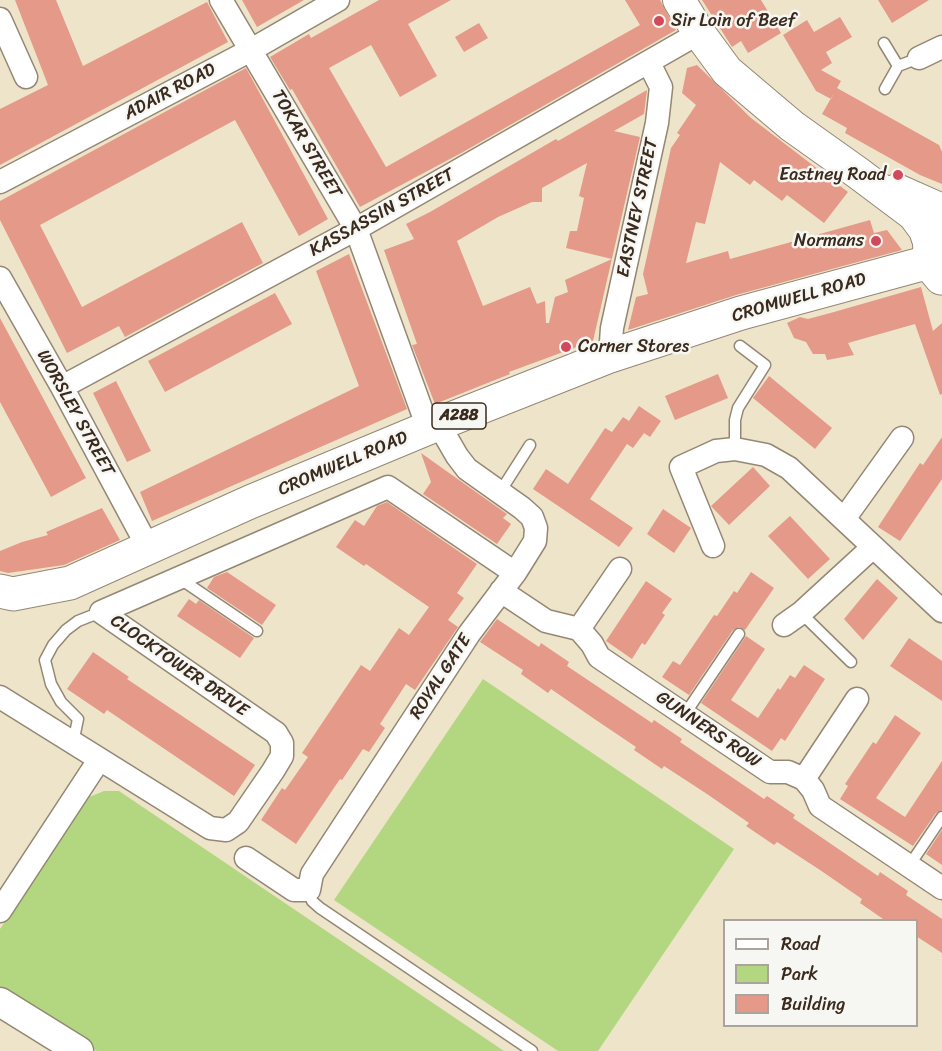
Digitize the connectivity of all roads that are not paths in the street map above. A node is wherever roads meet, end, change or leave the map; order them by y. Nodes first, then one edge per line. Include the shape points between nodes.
1 (221, 0) edge
2 (338, 0) edge
3 (680, 0) edge
4 (0, 20) edge
5 (699, 33) junction
6 (885, 43) dead end
7 (942, 47) edge
8 (251, 50) junction
9 (919, 58) joint
10 (649, 63) junction
11 (897, 66) junction
12 (26, 77) dead end
13 (885, 89) dead end
14 (858, 173) junction
15 (0, 182) edge
16 (942, 210) edge
17 (356, 229) junction
18 (936, 253) edge
19 (0, 278) edge
20 (740, 346) dead end
21 (610, 356) junction
22 (62, 387) junction
23 (435, 426) junction
24 (902, 438) dead end
25 (530, 445) dead end
26 (735, 449) junction
27 (500, 492) junction
28 (844, 519) junction
29 (713, 546) dead end
30 (873, 547) junction
31 (149, 549) junction
32 (620, 569) dead end
33 (178, 578) junction
34 (508, 582) junction
35 (0, 591) edge
36 (942, 611) edge
37 (100, 612) junction
38 (793, 619) joint
39 (579, 629) junction
40 (256, 631) dead end
41 (739, 634) dead end
42 (851, 662) dead end
43 (0, 696) edge
44 (857, 699) dead end
45 (684, 714) junction
46 (73, 743) junction
47 (99, 760) junction
48 (804, 779) junction
49 (942, 817) edge
50 (246, 858) dead end
51 (909, 866) junction
52 (942, 888) edge
53 (309, 890) junction
54 (0, 911) edge
55 (0, 1002) edge
56 (79, 1051) edge
57 (532, 1051) edge

1 - 8 street, TOKAR STREET
2 - 8 street, ADAIR ROAD
3 - 5 main road
4 - 12 street
5 - 10 street, KASSASSIN STREET
5 - 14 main road via 726,71 792,126
6 - 11 lane
7 - 9 street
8 - 15 street, ADAIR ROAD
8 - 17 street, TOKAR STREET
9 - 11 lane
10 - 17 street, KASSASSIN STREET
10 - 21 street, EASTNEY STREET via 661,87 657,123 612,328
11 - 13 lane
14 - 16 main road
14 - 18 main road via 914,215
17 - 22 street, KASSASSIN STREET
17 - 23 street, TOKAR STREET
18 - 21 main road, CROMWELL ROAD / A288
19 - 22 street, WORSLEY STREET
20 - 26 lane via 765,365 738,408
21 - 23 main road, CROMWELL ROAD / A288
22 - 31 street, WORSLEY STREET
23 - 27 street, ROYAL GATE via 467,469
23 - 31 main road, CROMWELL ROAD / A288
24 - 28 street
25 - 27 lane
26 - 28 street via 766,455 789,468
26 - 29 street via 716,451 681,467
27 - 34 street, ROYAL GATE via 532,517 536,528 535,541
28 - 30 street
30 - 36 street
30 - 38 street
31 - 35 main road, CROMWELL ROAD / A288 via 70,583 13,594
32 - 39 street
33 - 34 street, CLOCKTOWER DRIVE via 388,487
33 - 37 street, CLOCKTOWER DRIVE
33 - 40 lane
34 - 39 street via 546,621
34 - 53 street, ROYAL GATE via 469,634 312,874
37 - 46 lane via 66,630 45,660 61,702 78,719
37 - 47 street, CLOCKTOWER DRIVE via 276,733 282,743 282,756 238,822 226,830 210,828
38 - 42 lane
39 - 45 street, GUNNERS ROW via 599,657
41 - 45 lane
43 - 46 street, CLOCKTOWER DRIVE
44 - 48 street
45 - 48 street, GUNNERS ROW via 770,772 788,772
46 - 47 street, CLOCKTOWER DRIVE
47 - 54 street
48 - 51 street via 820,806
49 - 51 lane
50 - 53 street via 294,890
51 - 52 street
53 - 57 lane via 312,901 320,908
55 - 56 street

